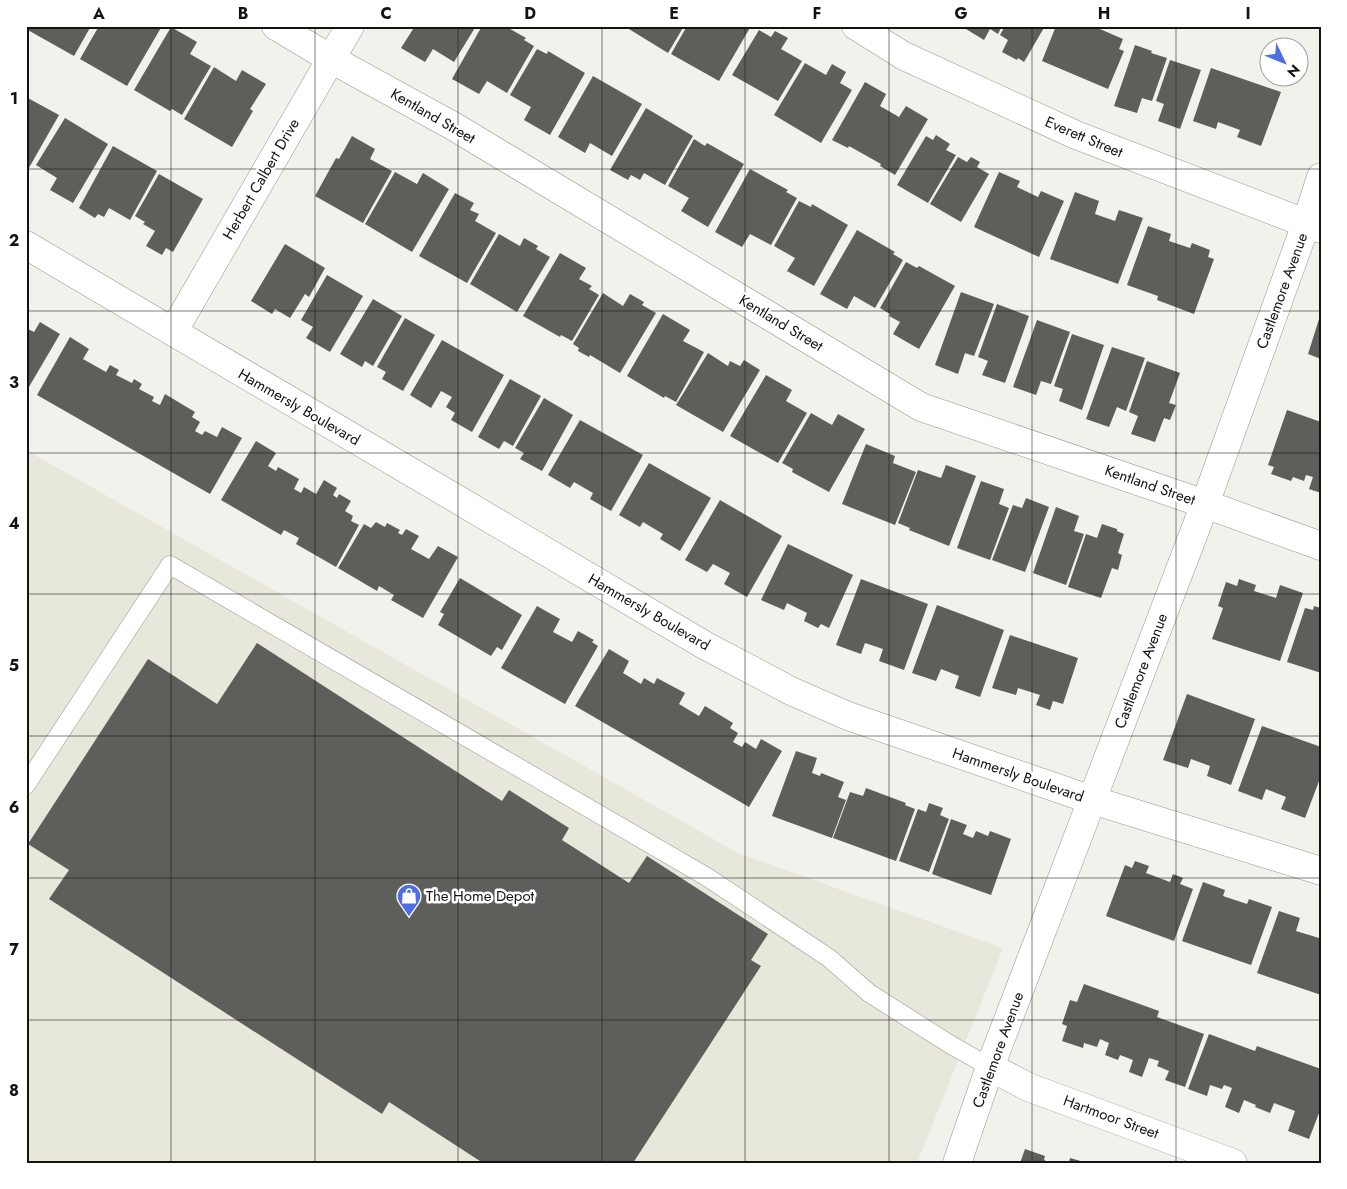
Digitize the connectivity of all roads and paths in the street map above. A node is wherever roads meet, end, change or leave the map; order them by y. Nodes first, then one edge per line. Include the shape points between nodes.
1 (276, 26) edge
2 (350, 26) edge
3 (856, 26) edge
4 (331, 59) junction
5 (1321, 178) edge
6 (1313, 226) edge
7 (26, 245) edge
8 (173, 332) junction
9 (1205, 504) junction
10 (1321, 546) edge
11 (26, 785) edge
12 (1092, 800) junction
13 (1321, 872) edge
14 (990, 1067) junction
15 (956, 1163) edge
16 (1233, 1163) edge

1 - 4 street, Kentland Street
2 - 4 street, Herbert Calbert Drive
3 - 6 street, Everett Street via 904,56 1076,135
4 - 8 street, Herbert Calbert Drive
4 - 9 street, Kentland Street via 461,131 921,407
5 - 6 street, Castlemore Avenue
6 - 9 street, Castlemore Avenue
7 - 8 street, Hammersly Boulevard
8 - 12 street, Hammersly Boulevard via 706,646 790,691 848,716
9 - 10 street, Kentland Street
9 - 12 street, Castlemore Avenue
11 - 14 lane via 170,565 707,877 830,958 869,993
12 - 13 street, Hammersly Boulevard
12 - 14 street, Castlemore Avenue
14 - 15 street, Castlemore Avenue
14 - 16 street, Hartmoor Street via 1028,1086

